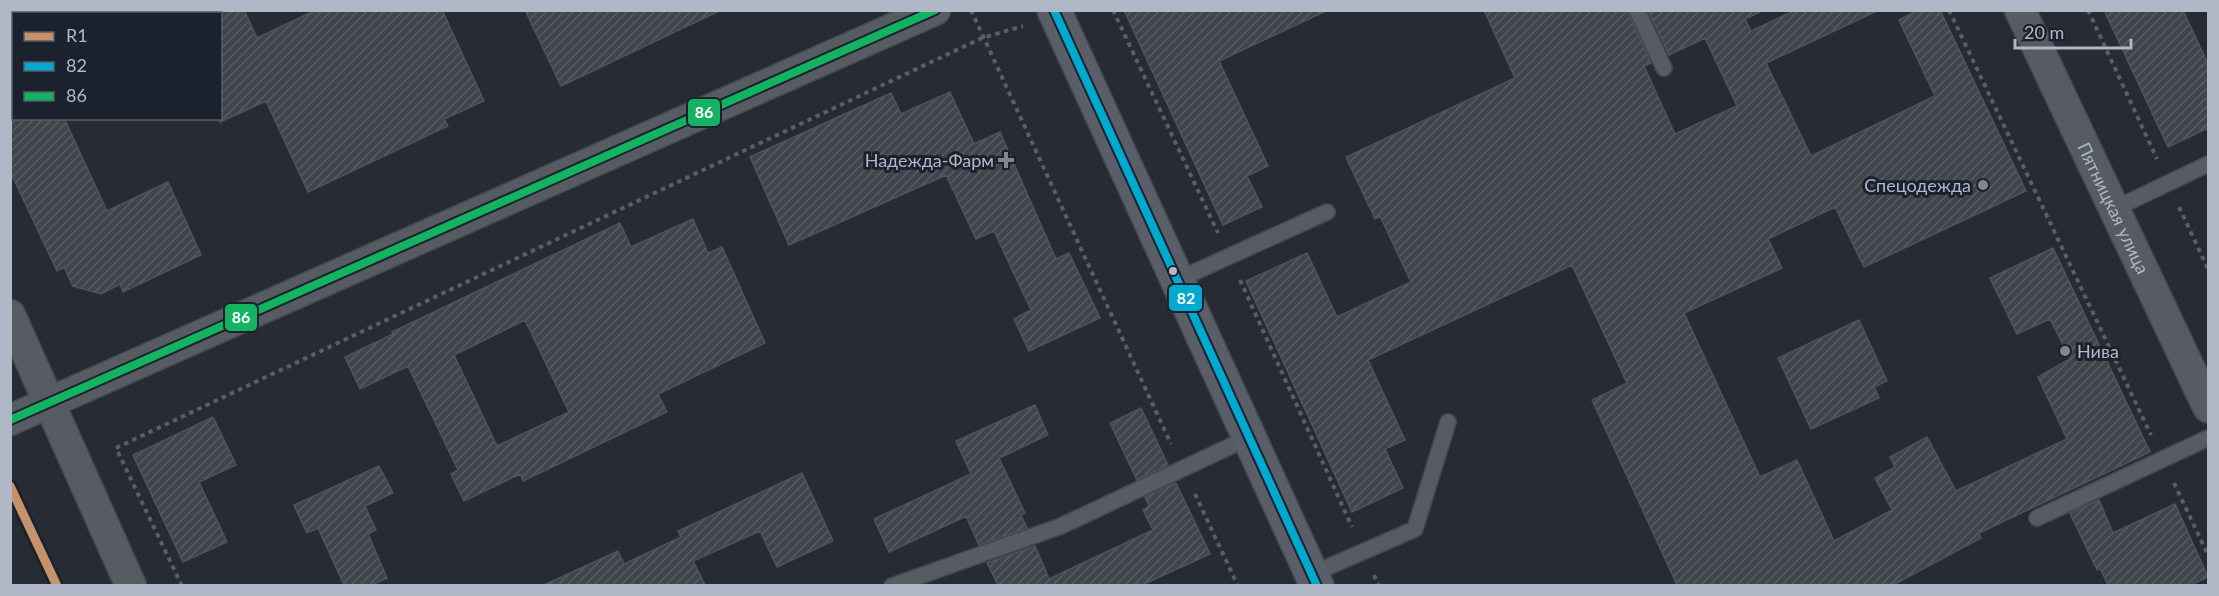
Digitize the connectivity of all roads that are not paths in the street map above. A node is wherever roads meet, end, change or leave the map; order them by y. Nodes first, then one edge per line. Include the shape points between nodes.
1 (935, 10) edge
2 (1054, 10) edge
3 (1637, 10) edge
4 (2020, 10) edge
5 (1664, 68) dead end
6 (2208, 164) edge
7 (2114, 209) junction
8 (1327, 212) dead end
9 (1178, 280) junction
10 (10, 315) edge
11 (50, 402) junction
12 (2208, 406) edge
13 (10, 420) edge
14 (1448, 422) dead end
15 (1250, 437) junction
16 (2208, 438) edge
17 (2037, 518) dead end
18 (1315, 580) edge
19 (131, 585) edge
20 (892, 585) edge

1 - 11 street
2 - 9 main road
3 - 5 lane
4 - 7 street, Пятницкая улица
6 - 7 lane
7 - 12 street, Пятницкая улица
8 - 9 lane
9 - 15 main road
10 - 11 street
11 - 13 street
11 - 19 street
14 - 18 lane via 1415,529 1363,552
15 - 18 main road
15 - 20 lane via 1061,526
16 - 17 lane

